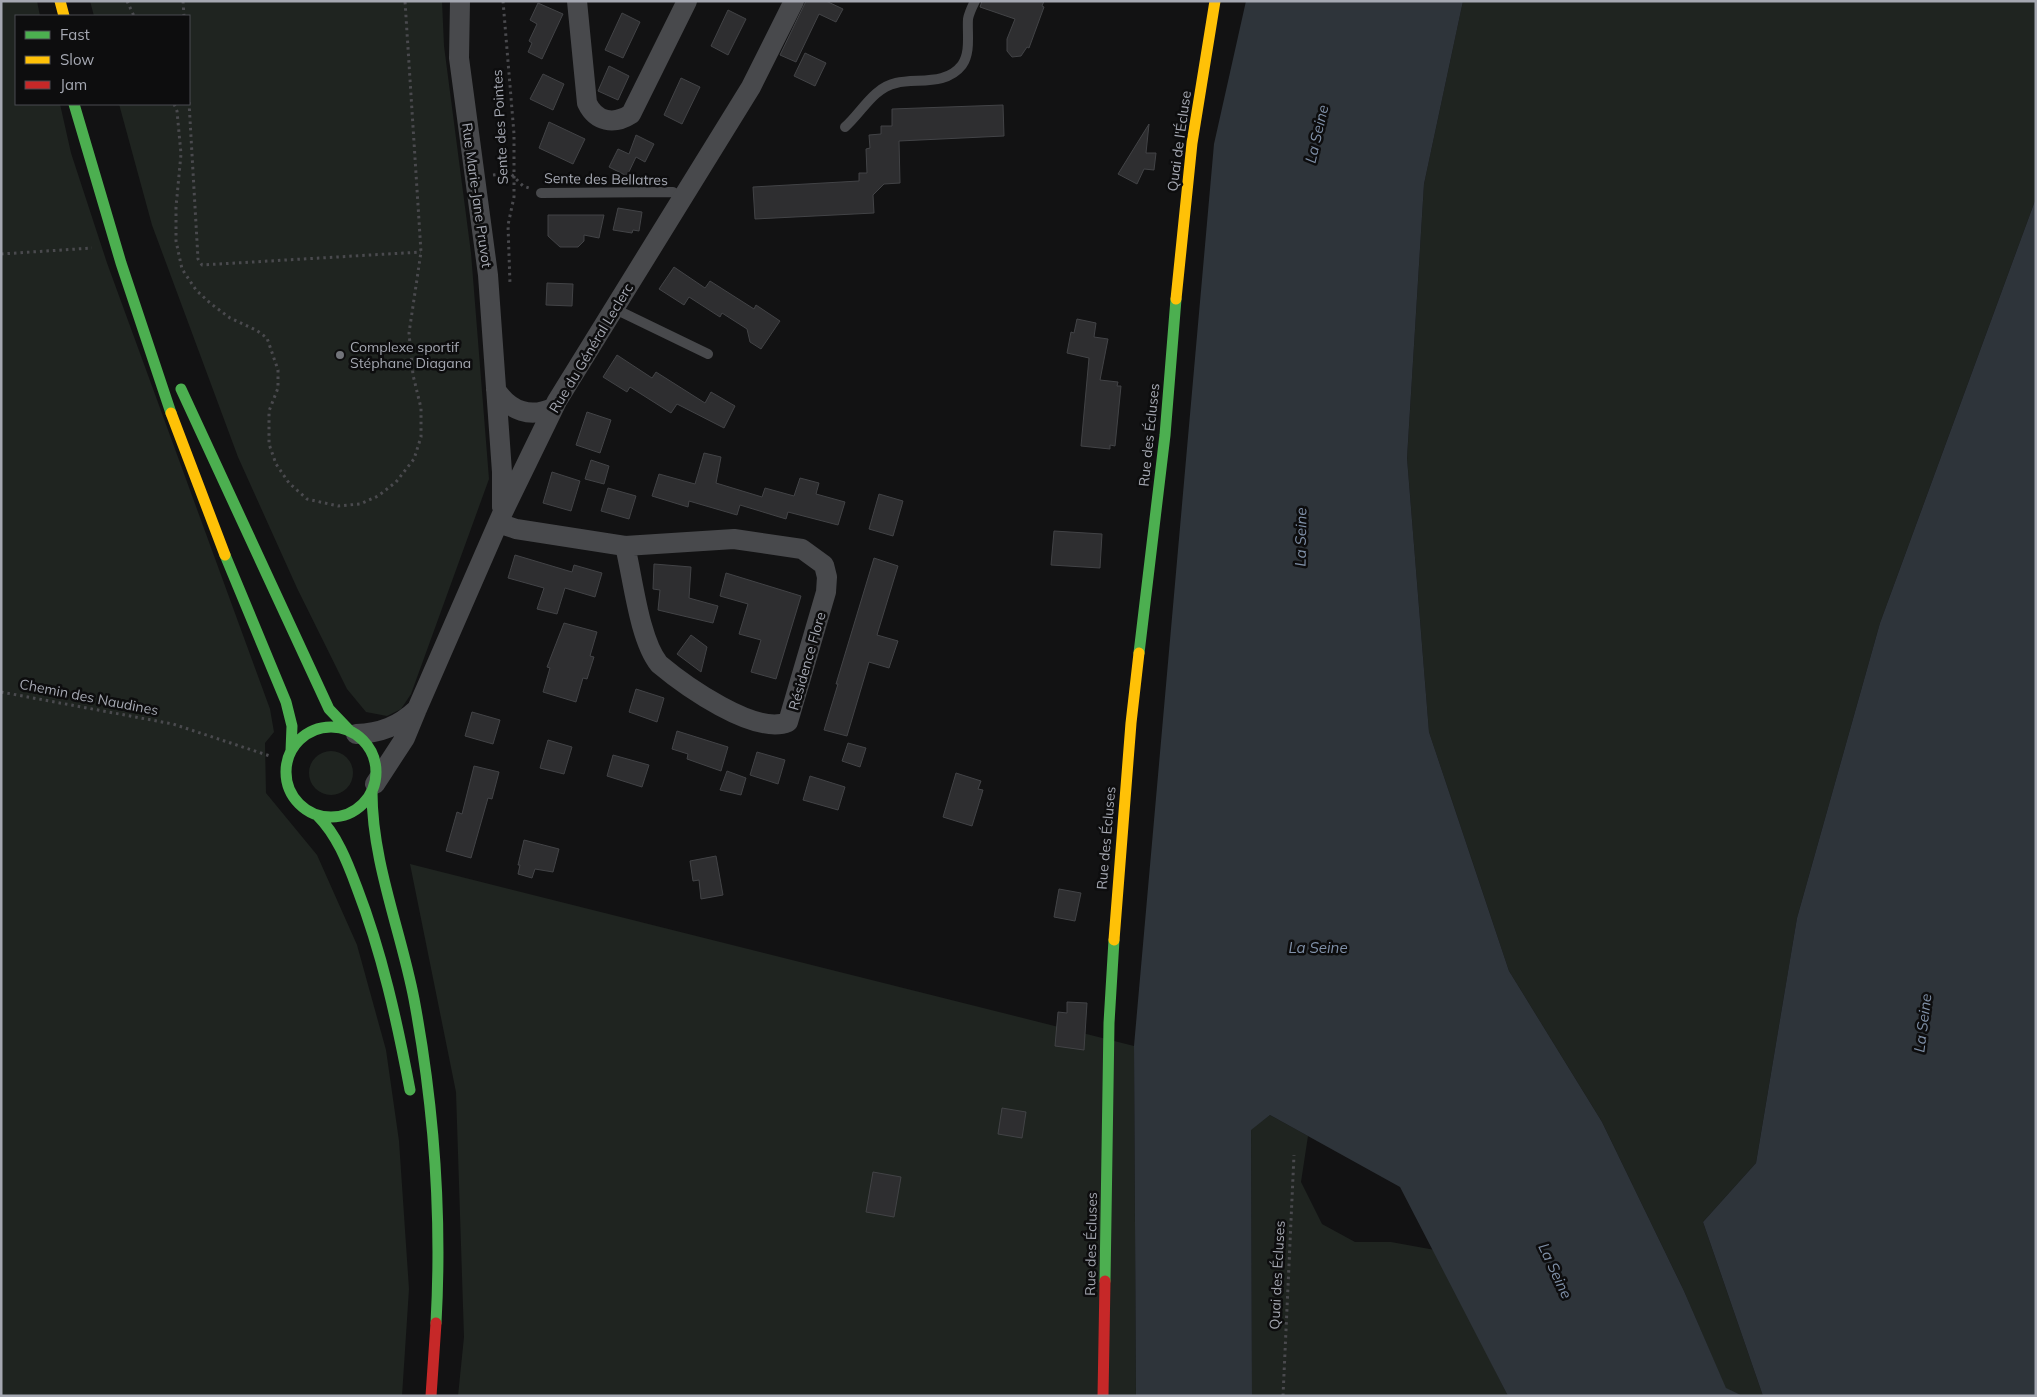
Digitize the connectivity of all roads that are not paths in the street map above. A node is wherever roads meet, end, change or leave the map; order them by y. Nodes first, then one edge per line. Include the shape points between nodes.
1 (60, 1) edge
2 (460, 1) edge
3 (577, 1) edge
4 (687, 1) edge
5 (794, 1) edge
6 (975, 1) edge
7 (1215, 1) edge
8 (64, 15) edge
9 (74, 105) edge
10 (845, 128) dead end
11 (94, 129) dead end
12 (541, 193) road end
13 (683, 198) junction
14 (128, 244) dead end
15 (1177, 286) joint
16 (614, 309) junction
17 (708, 354) dead end
18 (178, 381) dead end
19 (496, 390) junction
20 (554, 407) junction
21 (500, 518) junction
22 (625, 546) junction
23 (417, 708) junction
24 (353, 733) junction
25 (291, 751) junction
26 (374, 788) junction
27 (317, 815) junction
28 (413, 1106) dead end
29 (431, 1396) edge
30 (1103, 1396) edge

1 - 8 main road
2 - 19 street, Rue Marie-Jane Pruvot via 459,58 488,275
3 - 4 street via 587,103 596,116 609,121 619,121 631,114
5 - 13 street, Rue du Général Leclerc via 751,87
6 - 10 lane via 968,17 968,45 962,65 931,81 897,82 879,89
7 - 15 main road, Quai de l'Écluse via 1192,143
9 - 25 main road via 115,246 160,381 212,523 286,702 292,726
11 - 14 main road
12 - 13 lane, Sente des Bellatres via 674,192
13 - 16 street, Rue du Général Leclerc
15 - 30 main road, Rue des Écluses via 1165,435 1131,723 1115,914 1109,1032
16 - 17 lane
16 - 20 street, Rue du Général Leclerc
18 - 24 main road via 329,710
19 - 20 street via 503,401 518,410 538,412
19 - 21 street, Rue Marie-Jane Pruvot via 502,472
20 - 21 street, Rue du Général Leclerc
21 - 22 street, Résidence Flore via 516,529
21 - 23 street, Rue du Général Leclerc
22 - 22 street, Résidence Flore via 734,539 802,549 824,565 826,592 788,722 777,725 764,722 711,703 659,664 646,637
23 - 24 street, Rue du Général Leclerc via 388,729
23 - 26 street, Rue du Général Leclerc via 406,738
24 - 25 main road via 332,727 314,730 299,740
24 - 26 main road via 369,746 374,757 377,770
25 - 27 main road via 286,770 290,789 300,805
26 - 27 main road via 361,806 349,814 335,818
26 - 29 main road via 373,825 414,999 430,1101 440,1241
27 - 28 main road via 329,826 340,847 377,944

